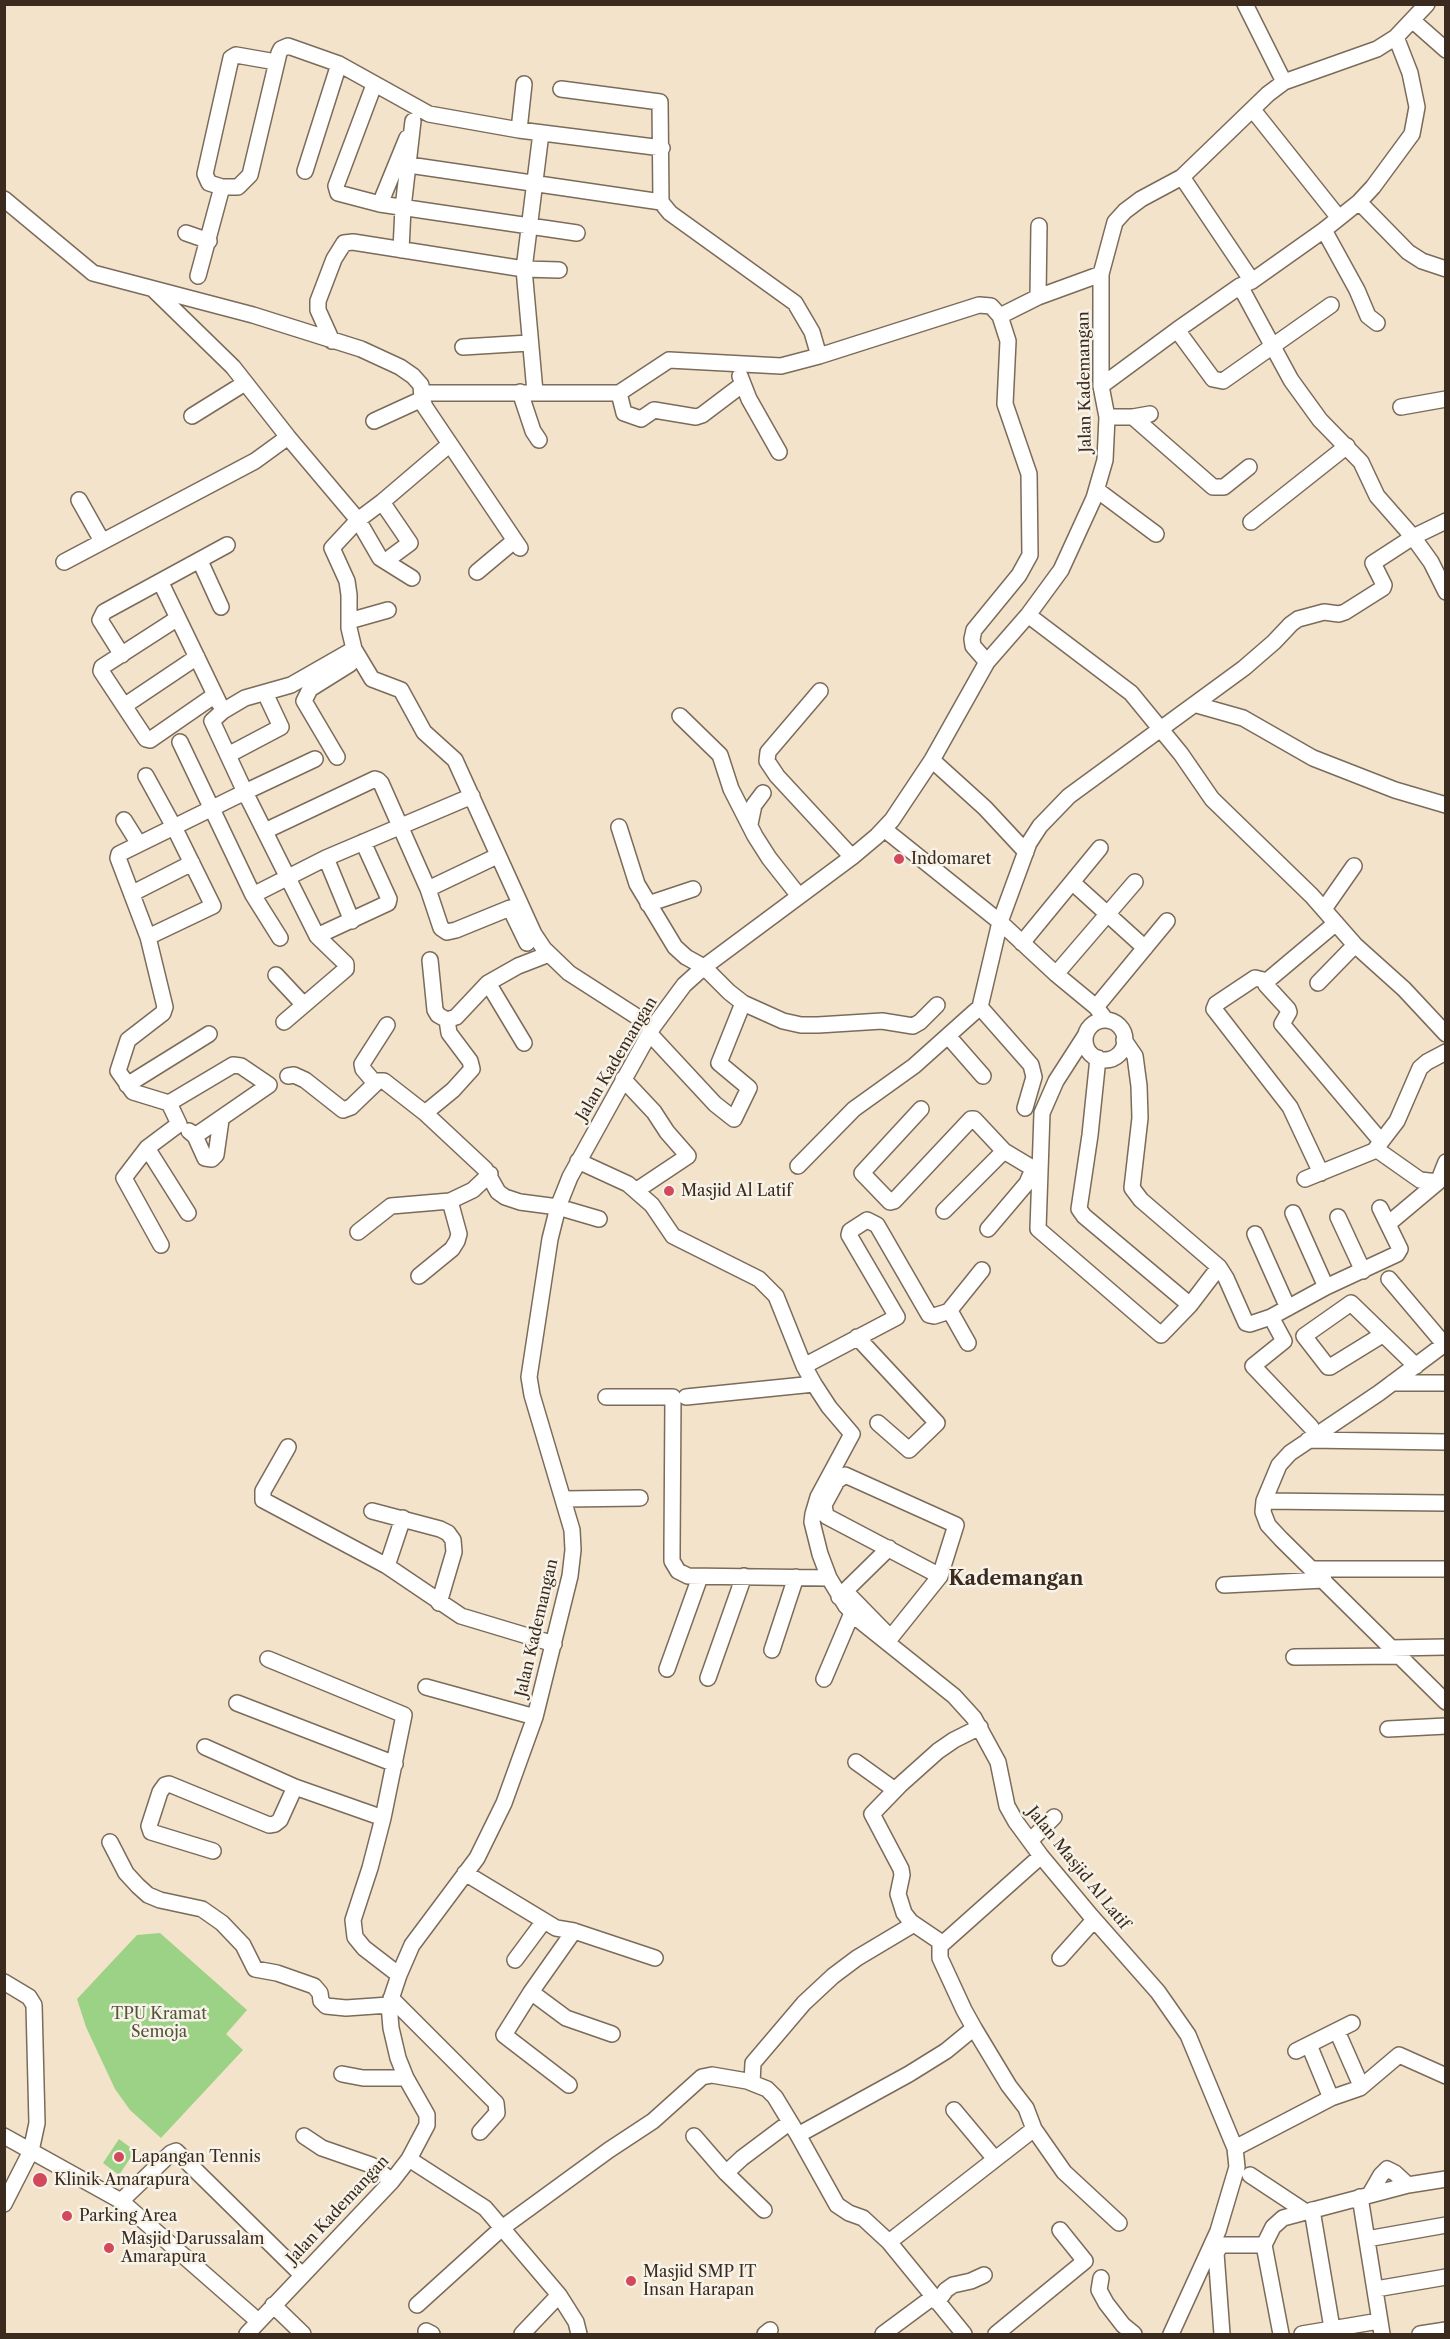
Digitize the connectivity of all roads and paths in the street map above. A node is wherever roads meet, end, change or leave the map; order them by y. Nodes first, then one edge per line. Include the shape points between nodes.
1 (1245, 4) edge
2 (1427, 4) edge
3 (1412, 20) junction
4 (1396, 38) junction
5 (1446, 50) edge
6 (276, 62) junction
7 (339, 63) junction
8 (1284, 82) junction
9 (524, 84) dead end
10 (374, 85) junction
11 (561, 88) dead end
12 (1253, 110) junction
13 (416, 116) junction
14 (519, 130) junction
15 (541, 132) junction
16 (662, 148) junction
17 (409, 165) junction
18 (304, 171) dead end
19 (1182, 177) junction
20 (534, 183) junction
21 (222, 187) junction
22 (4, 199) edge
23 (661, 202) junction
24 (1359, 202) junction
25 (380, 204) junction
26 (403, 208) junction
27 (1339, 218) junction
28 (529, 226) junction
29 (1039, 226) dead end
30 (1324, 230) junction
31 (186, 233) dead end
32 (577, 233) dead end
33 (209, 241) junction
34 (401, 250) junction
35 (524, 269) junction
36 (1446, 269) edge
37 (559, 270) dead end
38 (1101, 274) junction
39 (198, 276) dead end
40 (1246, 283) junction
41 (154, 290) junction
42 (1038, 297) junction
43 (1331, 305) dead end
44 (1000, 316) junction
45 (1377, 323) dead end
46 (1177, 330) junction
47 (332, 341) junction
48 (529, 343) junction
49 (1274, 346) junction
50 (463, 347) dead end
51 (819, 356) junction
52 (737, 364) junction
53 (245, 383) junction
54 (743, 384) junction
55 (1101, 386) junction
56 (528, 392) junction
57 (619, 393) junction
58 (422, 396) junction
59 (1446, 399) edge
60 (1401, 407) dead end
61 (1150, 414) dead end
62 (192, 416) dead end
63 (1107, 417) junction
64 (1133, 417) junction
65 (374, 421) dead end
66 (288, 437) junction
67 (539, 440) dead end
68 (450, 444) junction
69 (1347, 446) junction
70 (779, 452) dead end
71 (1249, 467) dead end
72 (1097, 490) junction
73 (79, 500) dead end
74 (382, 502) junction
75 (358, 520) junction
76 (1446, 521) edge
77 (1251, 522) dead end
78 (1155, 534) dead end
79 (1413, 537) junction
80 (102, 542) junction
81 (226, 545) dead end
82 (391, 557) dead end
83 (1438, 560) edge
84 (200, 561) junction
85 (64, 562) dead end
86 (477, 572) dead end
87 (412, 578) dead end
88 (161, 583) junction
89 (1446, 592) edge
90 (221, 607) dead end
91 (388, 610) dead end
92 (1028, 615) junction
93 (178, 618) junction
94 (349, 621) junction
95 (357, 654) junction
96 (122, 655) junction
97 (196, 657) junction
98 (987, 662) junction
99 (820, 691) dead end
100 (265, 693) junction
101 (215, 695) junction
102 (1197, 705) junction
103 (124, 706) junction
104 (223, 711) junction
105 (680, 716) dead end
106 (1160, 728) junction
107 (180, 742) dead end
108 (228, 754) junction
109 (337, 757) dead end
110 (315, 759) dead end
111 (932, 760) junction
112 (146, 776) dead end
113 (245, 792) junction
114 (762, 793) dead end
115 (472, 796) junction
116 (1446, 805) edge
117 (212, 808) junction
118 (124, 820) dead end
119 (750, 824) junction
120 (174, 826) junction
121 (399, 826) junction
122 (619, 827) dead end
123 (884, 829) junction
124 (265, 831) junction
125 (363, 842) junction
126 (139, 843) junction
127 (1100, 848) dead end
128 (1026, 852) junction
129 (852, 857) junction
130 (326, 858) junction
131 (492, 858) dead end
132 (192, 863) junction
133 (1354, 866) dead end
134 (287, 878) junction
135 (1072, 882) junction
136 (1135, 882) dead end
137 (428, 889) junction
138 (693, 889) dead end
139 (133, 893) junction
140 (253, 895) junction
141 (799, 896) junction
142 (648, 904) junction
143 (1324, 909) junction
144 (1108, 914) junction
145 (352, 921) junction
146 (1167, 921) dead end
147 (1000, 922) junction
148 (1336, 923) junction
149 (317, 936) junction
150 (148, 937) junction
151 (280, 938) dead end
152 (527, 943) dead end
153 (1022, 943) junction
154 (1355, 945) junction
155 (1145, 948) junction
156 (549, 954) junction
157 (429, 960) dead end
158 (704, 967) junction
159 (276, 975) dead end
160 (1056, 975) junction
161 (1267, 981) junction
162 (488, 983) junction
163 (1318, 983) dead end
164 (743, 1003) junction
165 (304, 1005) junction
166 (937, 1005) dead end
167 (980, 1007) junction
168 (1096, 1007) junction
169 (447, 1020) junction
170 (1106, 1020) junction
171 (284, 1022) dead end
172 (387, 1025) dead end
173 (651, 1031) junction
174 (209, 1034) dead end
175 (1446, 1034) edge
176 (948, 1036) junction
177 (1085, 1036) junction
178 (1124, 1040) junction
179 (524, 1043) dead end
180 (1446, 1052) edge
181 (1098, 1058) junction
182 (288, 1076) dead end
183 (983, 1076) dead end
184 (623, 1079) junction
185 (375, 1083) junction
186 (127, 1085) junction
187 (169, 1102) junction
188 (1025, 1108) dead end
189 (921, 1109) dead end
190 (425, 1113) junction
191 (221, 1120) junction
192 (179, 1124) junction
193 (195, 1136) junction
194 (1378, 1145) junction
195 (147, 1148) junction
196 (1004, 1151) junction
197 (578, 1161) junction
198 (1446, 1162) edge
199 (798, 1166) dead end
200 (1036, 1170) junction
201 (1321, 1173) junction
202 (490, 1174) junction
203 (1305, 1179) dead end
204 (1437, 1182) junction
205 (637, 1190) junction
206 (450, 1201) junction
207 (558, 1207) junction
208 (1380, 1208) dead end
209 (944, 1211) dead end
210 (189, 1213) dead end
211 (1293, 1213) dead end
212 (1338, 1217) dead end
213 (598, 1219) dead end
214 (1388, 1224) junction
215 (988, 1229) dead end
216 (358, 1232) dead end
217 (1255, 1234) dead end
218 (161, 1245) dead end
219 (1219, 1267) junction
220 (982, 1270) dead end
221 (1363, 1271) junction
222 (419, 1276) dead end
223 (1389, 1279) dead end
224 (1326, 1287) junction
225 (1190, 1305) junction
226 (1288, 1308) junction
227 (949, 1311) junction
228 (1271, 1317) junction
229 (1382, 1335) junction
230 (857, 1337) junction
231 (968, 1343) dead end
232 (1445, 1344) edge
233 (804, 1366) junction
234 (1416, 1366) junction
235 (1392, 1383) junction
236 (1446, 1383) edge
237 (814, 1384) junction
238 (606, 1397) dead end
239 (686, 1397) dead end
240 (878, 1423) dead end
241 (1309, 1433) junction
242 (1446, 1442) edge
243 (288, 1447) dead end
244 (640, 1498) dead end
245 (564, 1499) junction
246 (1264, 1501) junction
247 (1446, 1503) edge
248 (372, 1511) dead end
249 (403, 1518) junction
250 (889, 1548) junction
251 (387, 1566) junction
252 (1446, 1569) edge
253 (1318, 1575) junction
254 (744, 1576) junction
255 (940, 1576) junction
256 (700, 1577) junction
257 (796, 1577) junction
258 (829, 1578) junction
259 (1224, 1585) dead end
260 (842, 1594) junction
261 (439, 1603) junction
262 (852, 1613) junction
263 (554, 1644) junction
264 (1446, 1647) edge
265 (772, 1650) dead end
266 (1394, 1652) junction
267 (1294, 1657) dead end
268 (268, 1659) dead end
269 (667, 1669) dead end
270 (708, 1677) dead end
271 (824, 1679) dead end
272 (426, 1687) dead end
273 (1446, 1701) edge
274 (237, 1703) dead end
275 (535, 1718) junction
276 (1446, 1726) edge
277 (980, 1727) junction
278 (1388, 1729) dead end
279 (206, 1747) dead end
280 (856, 1762) dead end
281 (395, 1764) junction
282 (295, 1787) junction
283 (894, 1790) junction
284 (1054, 1817) dead end
285 (383, 1818) junction
286 (1030, 1841) junction
287 (110, 1842) dead end
288 (213, 1851) dead end
289 (1041, 1856) junction
290 (465, 1874) junction
291 (1094, 1920) junction
292 (544, 1921) junction
293 (914, 1924) junction
294 (574, 1931) junction
295 (942, 1944) junction
296 (655, 1958) dead end
297 (1060, 1958) dead end
298 (515, 1960) dead end
299 (399, 1974) junction
300 (4, 1982) edge
301 (531, 1992) junction
302 (390, 2002) junction
303 (1352, 2024) dead end
304 (974, 2028) junction
305 (1337, 2031) junction
306 (612, 2034) dead end
307 (342, 2074) dead end
308 (1446, 2076) edge
309 (406, 2078) junction
310 (1359, 2081) dead end
311 (752, 2083) junction
312 (569, 2085) dead end
313 (1331, 2098) junction
314 (954, 2110) dead end
315 (794, 2129) junction
316 (1034, 2129) junction
317 (480, 2132) dead end
318 (4, 2136) edge
319 (304, 2136) dead end
320 (694, 2136) dead end
321 (1235, 2148) junction
322 (31, 2151) junction
323 (409, 2159) junction
324 (995, 2159) junction
325 (726, 2173) junction
326 (1250, 2175) dead end
327 (1446, 2180) edge
328 (392, 2181) junction
329 (1365, 2195) junction
330 (121, 2200) junction
331 (4, 2204) edge
332 (764, 2210) dead end
333 (1309, 2211) junction
334 (1119, 2223) dead end
335 (1446, 2225) edge
336 (502, 2228) junction
337 (1060, 2230) dead end
338 (1367, 2239) junction
339 (889, 2242) junction
340 (1263, 2245) junction
341 (302, 2275) junction
342 (984, 2275) dead end
343 (1446, 2277) edge
344 (1101, 2278) dead end
345 (1376, 2289) junction
346 (559, 2295) junction
347 (935, 2299) junction
348 (273, 2305) junction
349 (417, 2305) dead end
350 (258, 2321) junction
351 (1380, 2328) edge
352 (1332, 2332) edge
353 (247, 2334) edge
354 (303, 2334) edge
355 (522, 2334) edge
356 (579, 2334) edge
357 (883, 2334) edge
358 (964, 2334) edge
359 (996, 2334) edge
360 (1134, 2334) edge
361 (1171, 2334) edge
362 (1222, 2334) edge
363 (1281, 2334) edge
364 (1302, 2334) edge

1 - 8 street
2 - 3 street, Jalan Kademangan
3 - 4 street, Jalan Kademangan
3 - 5 street
4 - 8 street, Jalan Kademangan via 1377,49
4 - 24 street via 1410,73 1417,107 1412,134
6 - 7 street via 281,49 288,46
6 - 21 street via 253,169 238,187
6 - 21 street via 231,58 205,174 208,183
7 - 10 street
7 - 18 street
8 - 12 street, Jalan Kademangan
9 - 14 street
10 - 13 street
10 - 25 street via 336,190 340,195
11 - 16 street via 660,102
12 - 19 street, Jalan Kademangan
12 - 27 street
13 - 14 street
13 - 17 street
13 - 25 street
14 - 15 street
15 - 16 street
15 - 20 street
16 - 23 street
17 - 20 street
17 - 26 street
19 - 38 street, Jalan Kademangan via 1125,210 1115,222
19 - 40 street
20 - 23 street
20 - 28 street
21 - 33 street
22 - 41 street via 93,273
23 - 51 street via 670,213 795,303 806,319
24 - 27 street
24 - 36 street via 1408,252
25 - 26 street
26 - 28 street
26 - 34 street
27 - 30 street
28 - 32 street
28 - 35 street
29 - 42 street
30 - 40 street
30 - 45 street via 1368,316
31 - 33 street
33 - 39 street
34 - 35 street
34 - 47 street via 353,242 341,246 318,301
35 - 37 street
35 - 48 street
38 - 42 street
38 - 55 street, Jalan Kademangan
40 - 46 street
40 - 49 street
41 - 47 street via 253,315
41 - 53 street via 219,352
42 - 44 street
43 - 49 street
44 - 51 street via 992,306 979,305
44 - 98 street via 1008,341 1005,405 1029,474 1030,555 974,630 973,646
46 - 49 street via 1219,382
46 - 55 street
47 - 58 street via 392,362 421,385
48 - 50 street
48 - 56 street
49 - 69 street via 1291,380 1314,412
51 - 52 street via 781,366
52 - 54 street
52 - 57 street via 669,360
53 - 62 street
53 - 66 street
54 - 57 street via 696,417 655,410 641,419 624,412
54 - 70 street
55 - 63 street, Jalan Kademangan
56 - 57 street
56 - 58 street
56 - 67 street via 533,431
58 - 65 street
58 - 68 street
59 - 60 street
61 - 64 street
63 - 64 street
63 - 72 street, Jalan Kademangan via 1105,460
64 - 71 street via 1213,487 1224,487
66 - 75 street
66 - 80 street via 255,460
68 - 74 street
68 - 86 street via 517,544
69 - 77 street
69 - 79 street via 1361,462 1381,503
72 - 78 street
72 - 92 street, Jalan Kademangan via 1061,570
73 - 80 street
74 - 75 street
74 - 82 street via 410,543
75 - 87 street via 380,558
75 - 94 street via 332,548 347,581
76 - 79 street
79 - 83 street
79 - 102 street via 1373,563 1383,588 1345,612 1324,612 1298,619
80 - 85 street
81 - 84 street
83 - 89 street
84 - 88 street
84 - 90 street
88 - 93 street
88 - 96 street via 101,616
91 - 94 street
92 - 98 street, Jalan Kademangan
92 - 106 street via 1131,693
93 - 96 street
93 - 97 street
94 - 95 street
95 - 100 street via 291,686
95 - 109 street via 304,696
95 - 115 street via 372,679 401,690 424,732 455,760
96 - 103 street via 101,671
97 - 101 street
97 - 103 street
98 - 111 street, Jalan Kademangan
99 - 129 street via 768,752 767,761
100 - 104 street via 245,698
100 - 108 street via 281,727
101 - 103 street via 150,740 142,736
101 - 104 street
102 - 106 street
102 - 116 street via 1243,718 1313,758
104 - 108 street via 212,721
105 - 119 street via 720,755 731,789
106 - 128 street via 1069,796 1034,833
106 - 143 street via 1212,799
107 - 117 street
108 - 113 street
110 - 113 street
111 - 123 street, Jalan Kademangan
111 - 128 street
112 - 120 street
113 - 117 street
113 - 124 street
114 - 119 street
115 - 121 street
115 - 156 street via 534,934
117 - 120 street
117 - 140 street
118 - 126 street
119 - 141 street via 769,858
120 - 126 street
120 - 132 street
121 - 124 street via 381,783 375,779
121 - 125 street
121 - 137 street
122 - 142 street via 637,884
123 - 129 street, Jalan Kademangan
123 - 147 street
124 - 134 street
125 - 130 street
125 - 145 street via 389,899 384,907
126 - 139 street via 118,858
127 - 135 street
128 - 147 street
129 - 141 street, Jalan Kademangan
130 - 134 street
130 - 145 street
131 - 137 street
132 - 139 street
132 - 150 street via 213,906
133 - 143 street
134 - 140 street
134 - 149 street
135 - 144 street
135 - 153 street
136 - 144 street
137 - 152 street via 444,930 456,930 510,908
138 - 142 street
139 - 150 street
140 - 151 street
141 - 158 street, Jalan Kademangan
142 - 158 street via 675,947
143 - 148 street
144 - 155 street
144 - 160 street
145 - 149 street
146 - 155 street
147 - 153 street
147 - 167 street
148 - 154 street
148 - 161 street
149 - 165 street via 347,967
150 - 186 street via 165,1007 163,1013 126,1043 118,1071
153 - 160 street
154 - 163 street
154 - 175 street
155 - 168 street
156 - 162 street
156 - 173 street via 569,973
157 - 169 street via 435,1010
158 - 164 street
158 - 173 street, Jalan Kademangan via 684,985
159 - 165 street
160 - 168 street
161 - 194 street via 1268,988 1288,1009 1282,1024
161 - 201 street via 1255,978 1215,1004 1214,1009 1290,1107
162 - 169 street via 456,1017
162 - 179 street
164 - 166 street via 801,1025 882,1021 913,1026
164 - 173 street via 718,1063 750,1088 734,1119 715,1104
165 - 171 street
167 - 176 street
167 - 188 street via 1031,1065 1034,1077
168 - 170 street
169 - 190 street via 449,1033 472,1069
170 - 177 street via 1091,1025
170 - 178 street via 1119,1027
172 - 185 street via 362,1064
173 - 184 street, Jalan Kademangan
174 - 186 street
176 - 183 street
176 - 199 street via 908,1072 854,1109
177 - 181 street via 1088,1050
177 - 200 street via 1044,1104
178 - 181 street via 1116,1056
178 - 219 street via 1135,1056 1139,1086 1140,1118 1132,1188
180 - 194 street via 1420,1068 1397,1121
181 - 225 street via 1079,1209
182 - 185 street via 304,1080 343,1110
184 - 197 street, Jalan Kademangan
184 - 205 street via 688,1156
185 - 190 street via 380,1080 390,1084
186 - 187 street via 133,1092
187 - 191 street via 232,1065 241,1066 269,1085
187 - 192 street
189 - 196 street via 862,1173 890,1202 971,1119
190 - 202 street
191 - 193 street
191 - 193 street via 212,1159 205,1158
192 - 193 street
192 - 195 street
194 - 201 street
194 - 204 street via 1420,1180
195 - 210 street
195 - 218 street via 124,1178
196 - 200 street
196 - 209 street
197 - 205 street, Jalan Masjid Al Latif
197 - 207 street, Jalan Kademangan
198 - 204 street
200 - 215 street
200 - 225 street via 1037,1228 1046,1239 1160,1334
201 - 203 street
202 - 206 street via 473,1190
202 - 207 street via 498,1192 513,1201
204 - 214 street
205 - 233 street, Jalan Masjid Al Latif via 673,1236 767,1285 778,1301
206 - 216 street via 391,1206
206 - 222 street via 459,1234 457,1241
207 - 213 street
207 - 245 street, Jalan Kademangan via 529,1377
208 - 214 street
211 - 224 street
212 - 221 street
214 - 221 street via 1399,1252
217 - 226 street
219 - 225 street
219 - 228 street via 1246,1323
220 - 227 street
221 - 224 street
223 - 232 street
224 - 226 street
226 - 228 street
227 - 230 street via 929,1315 877,1225 867,1220 849,1235 897,1317
227 - 231 street
228 - 241 street via 1284,1341 1252,1366
229 - 229 street via 1330,1367 1304,1335 1351,1303
229 - 234 street
230 - 233 street
230 - 240 street via 937,1423 911,1450
232 - 234 street
233 - 237 street, Jalan Masjid Al Latif
234 - 235 street
235 - 236 street
235 - 241 street
237 - 239 street
237 - 258 street, Jalan Masjid Al Latif via 852,1434 813,1514
238 - 256 street via 674,1397 672,1561 682,1574
241 - 242 street
241 - 246 street via 1283,1459
243 - 251 street via 262,1491 263,1500
244 - 245 street
245 - 263 street, Jalan Kademangan via 573,1550
246 - 247 street
246 - 253 street via 1263,1516 1268,1525
248 - 249 street
249 - 251 street
249 - 261 street via 440,1529 453,1540 454,1552
250 - 255 street
250 - 255 street via 825,1515 825,1505 840,1477 853,1477 956,1525
250 - 260 street
251 - 261 street
252 - 253 street
253 - 259 street
253 - 266 street
254 - 256 street
254 - 257 street
254 - 270 street
255 - 260 street via 891,1636
256 - 269 street
257 - 258 street
257 - 265 street
258 - 260 street, Jalan Masjid Al Latif
260 - 262 street, Jalan Masjid Al Latif
261 - 263 street via 461,1616
262 - 271 street
262 - 277 street, Jalan Masjid Al Latif via 954,1696
263 - 275 street, Jalan Kademangan
264 - 266 street
266 - 267 street
266 - 273 street
268 - 281 street via 404,1715
272 - 275 street
274 - 281 street
275 - 290 street, Jalan Kademangan via 504,1803 483,1848
276 - 278 street
277 - 283 street via 945,1746
277 - 286 street, Jalan Masjid Al Latif via 998,1762 1007,1806
279 - 282 street
280 - 283 street
281 - 285 street
282 - 285 street
282 - 288 street via 280,1820 269,1825 165,1785 149,1826 151,1832
283 - 293 street via 872,1814 901,1869 898,1894 904,1913
284 - 286 street
285 - 299 street via 353,1929 364,1948
286 - 289 street, Jalan Masjid Al Latif
287 - 302 street via 126,1873 148,1895 202,1909 243,1945 255,1969 277,1972 314,1986 326,2006 346,2008
289 - 291 street, Jalan Masjid Al Latif
289 - 295 street
290 - 292 street
290 - 299 street, Jalan Kademangan via 412,1945
291 - 297 street
291 - 321 street, Jalan Masjid Al Latif via 1158,1992 1188,2035
292 - 294 street
292 - 298 street
293 - 295 street
293 - 311 street via 857,1958 804,2003 753,2063
294 - 296 street
294 - 301 street
295 - 304 street via 940,1958
299 - 302 street, Jalan Kademangan
300 - 322 street via 29,1997 34,2005 37,2123
301 - 306 street via 566,2018
301 - 312 street via 504,2035
302 - 309 street, Jalan Kademangan via 394,2042
302 - 317 street via 496,2103 497,2113
303 - 305 street
304 - 315 street via 909,2074
304 - 316 street via 1026,2108
305 - 310 street
305 - 313 street via 1303,2048
307 - 309 street
308 - 313 street via 1399,2055 1360,2088
309 - 323 street, Jalan Kademangan via 428,2120
311 - 315 street via 768,2089
311 - 336 street via 704,2076 653,2121
313 - 321 street
314 - 324 street
315 - 325 street via 742,2158
315 - 339 street via 837,2205 863,2217
316 - 324 street
316 - 334 street via 1070,2179
318 - 322 street
319 - 328 street via 322,2148 371,2165
320 - 325 street
321 - 361 street, Jalan Masjid Al Latif via 1237,2167 1218,2231
322 - 330 street
322 - 331 street
323 - 328 street, Jalan Kademangan
323 - 336 street via 480,2204
324 - 339 street
325 - 332 street
326 - 333 street
327 - 329 street
328 - 341 street, Jalan Kademangan
329 - 333 street
329 - 338 street
330 - 341 street via 176,2151
330 - 350 street
333 - 340 street via 1280,2220
333 - 352 street
335 - 338 street
336 - 346 street
336 - 349 street
337 - 359 street via 1085,2261
338 - 345 street
339 - 347 street
340 - 362 street via 1221,2245 1216,2253
340 - 363 street
341 - 348 street, Jalan Kademangan
342 - 347 street via 953,2285
343 - 345 street
344 - 360 street via 1099,2290 1106,2302
345 - 351 street
346 - 355 street
346 - 356 street
347 - 357 street
347 - 358 street
348 - 350 street, Jalan Kademangan
348 - 354 street
350 - 353 street, Jalan Kademangan
351 - 352 street
352 - 364 street

